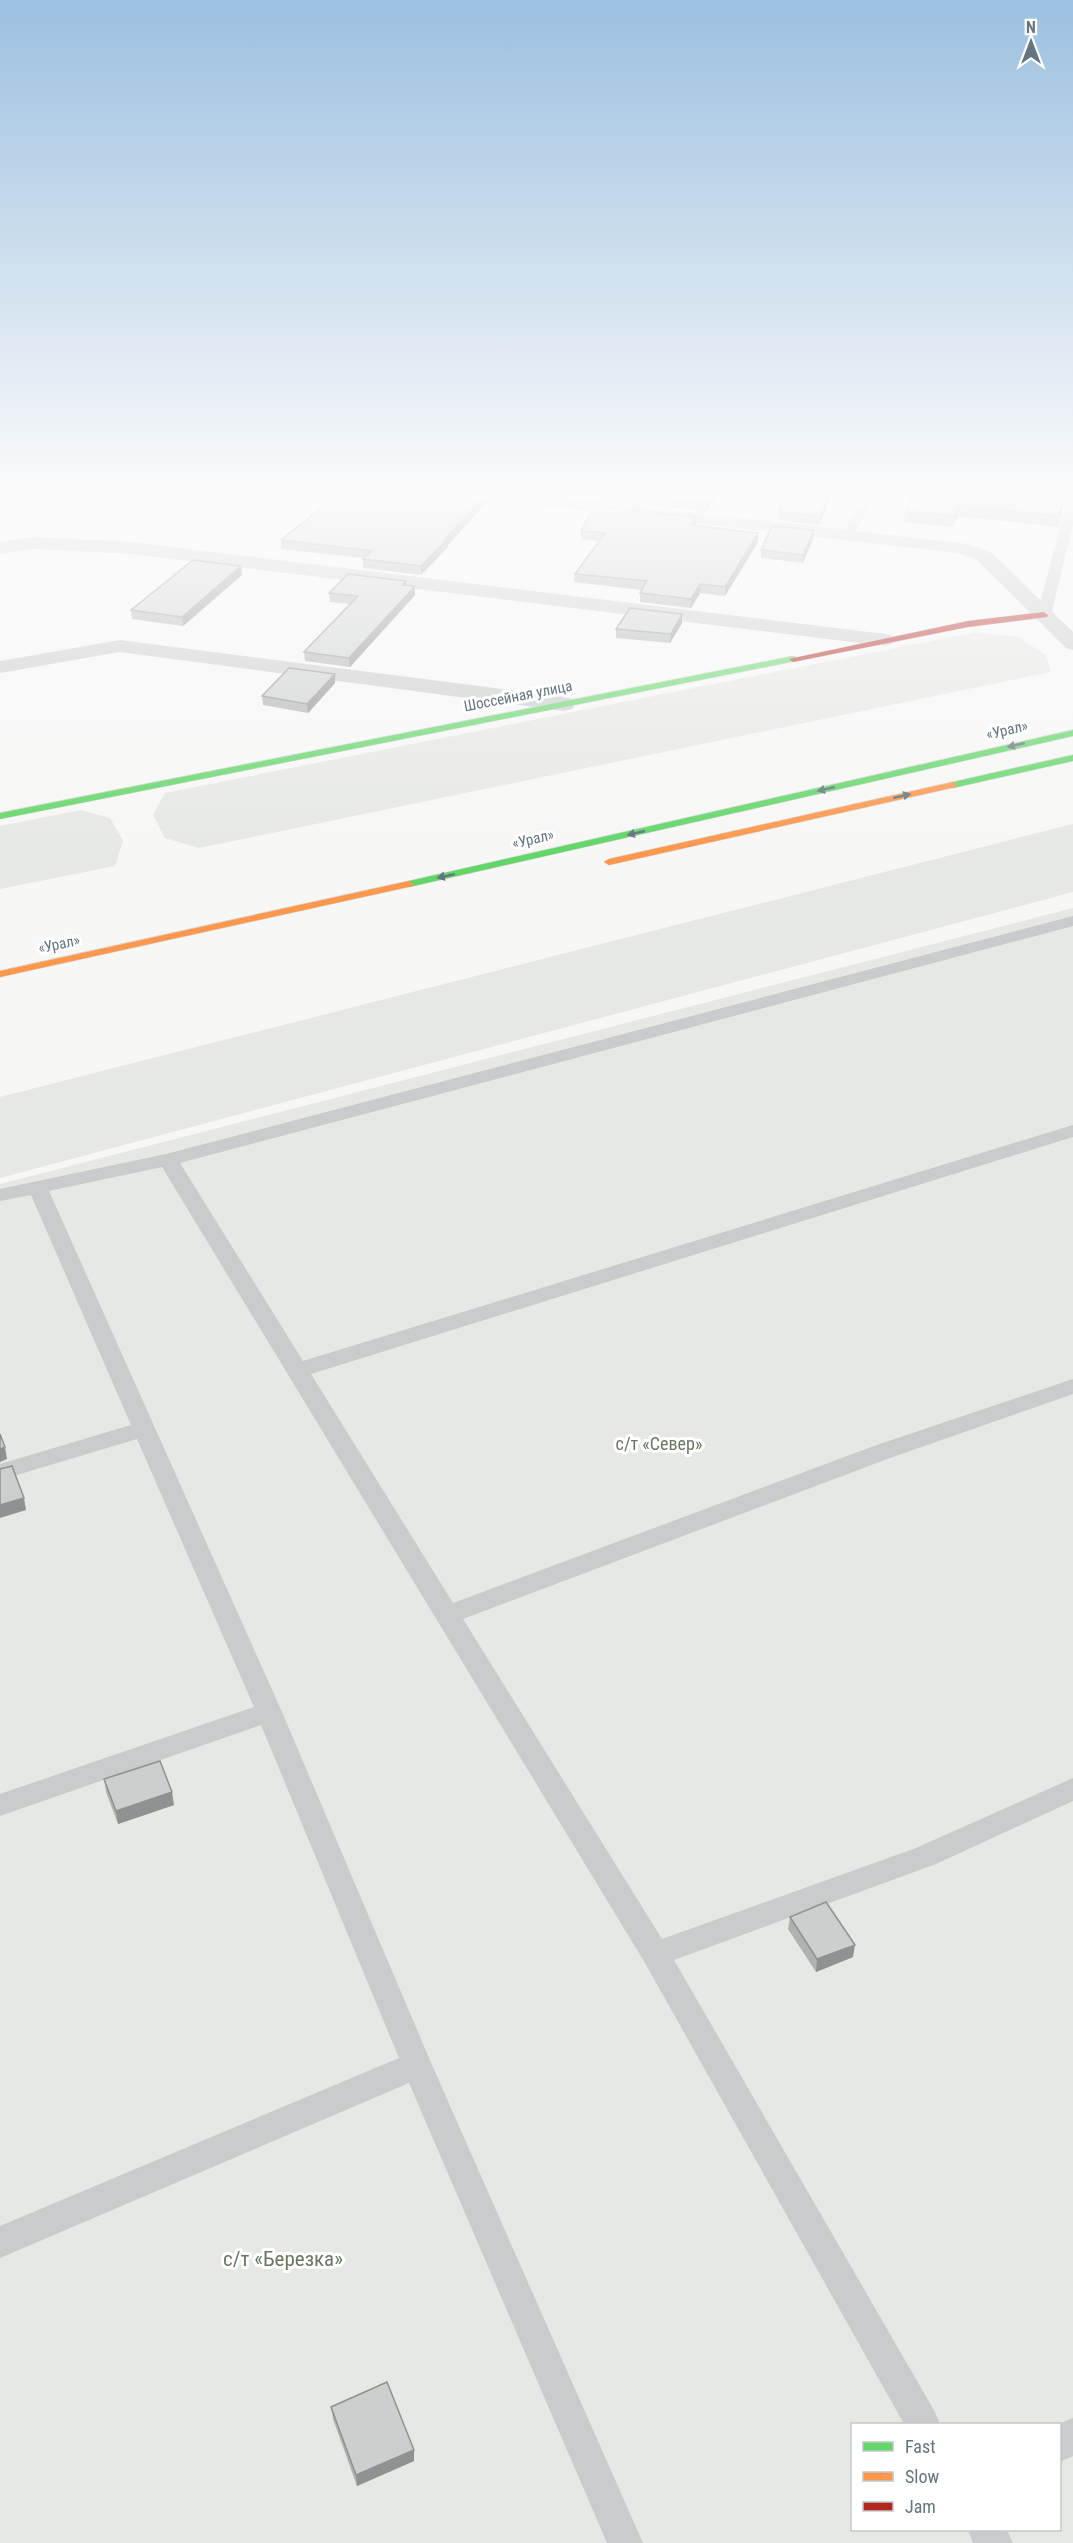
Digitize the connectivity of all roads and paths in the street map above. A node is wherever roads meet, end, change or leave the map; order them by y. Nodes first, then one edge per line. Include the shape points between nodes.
1 (653, 612) edge
2 (1041, 612) edge
3 (1045, 612) edge
4 (1044, 615) junction
5 (885, 640) junction
6 (1073, 644) edge
7 (0, 666) edge
8 (564, 704) junction
9 (1073, 732) edge
10 (1073, 758) edge
11 (0, 816) edge
12 (592, 866) dead end
13 (1073, 921) edge
14 (0, 974) edge
15 (1073, 1131) edge
16 (168, 1161) junction
17 (37, 1186) junction
18 (0, 1196) edge
19 (296, 1371) junction
20 (1073, 1386) edge
21 (145, 1429) junction
22 (0, 1472) edge
23 (446, 1616) junction
24 (269, 1712) junction
25 (1073, 1789) edge
26 (0, 1805) edge
27 (655, 1954) junction
28 (417, 2065) junction
29 (0, 2242) edge
30 (922, 2423) edge
31 (625, 2543) edge

1 - 5 street
2 - 4 street
3 - 4 lane
4 - 5 main road, Шоссейная улица
4 - 6 street
5 - 8 main road, Шоссейная улица
7 - 8 street via 120,646
8 - 11 main road, Шоссейная улица
9 -> 14 main road, «Урал»
12 -> 10 main road
13 - 16 lane
15 - 19 lane
16 - 17 lane
16 - 19 lane
17 - 18 lane
17 - 21 lane
19 - 23 lane
20 - 23 lane via 882,1452
21 - 22 lane
21 - 24 lane
23 - 27 lane
24 - 26 lane
24 - 28 lane
25 - 27 lane via 926,1856
27 - 30 lane
28 - 29 lane
28 - 31 lane

